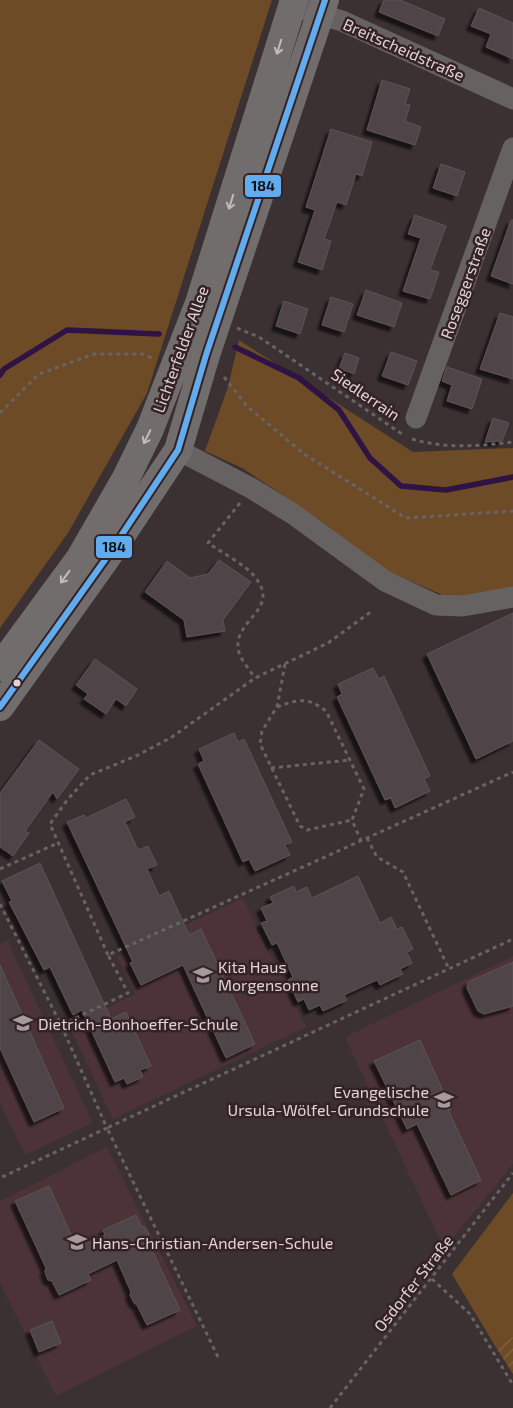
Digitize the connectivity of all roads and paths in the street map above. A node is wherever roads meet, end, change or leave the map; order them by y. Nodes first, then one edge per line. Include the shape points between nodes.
1 (293, 3) edge
2 (323, 7) edge
3 (513, 99) edge
4 (513, 148) edge
5 (218, 320) junction
6 (206, 355) junction
7 (174, 368) junction
8 (0, 413) edge
9 (416, 418) dead end
10 (513, 442) edge
11 (178, 450) junction
12 (251, 488) junction
13 (513, 511) edge
14 (513, 597) edge
15 (372, 611) dead end
16 (285, 663) junction
17 (0, 667) edge
18 (255, 678) junction
19 (0, 707) edge
20 (277, 707) junction
21 (350, 760) junction
22 (271, 768) junction
23 (513, 772) edge
24 (352, 820) junction
25 (367, 838) junction
26 (361, 840) junction
27 (58, 843) junction
28 (0, 870) edge
29 (0, 904) edge
30 (513, 939) edge
31 (108, 955) junction
32 (449, 969) junction
33 (61, 1025) junction
34 (107, 1128) junction
35 (513, 1173) edge
36 (0, 1178) edge
37 (432, 1279) junction
38 (218, 1357) dead end
39 (513, 1386) edge
40 (330, 1408) edge

1 - 2 street, Breitscheidstraße
1 -> 7 main road, Lichterfelder Allee via 199,303
2 - 3 street, Breitscheidstraße via 342,21
2 - 5 main road, Lichterfelder Allee
4 - 9 street, Roseggerstraße
5 - 6 main road, Lichterfelder Allee
5 - 10 path, Siedlerrain via 259,337 408,438 428,444
6 - 11 main road, Lichterfelder Allee
6 - 13 path via 247,406 304,454 406,518
7 - 8 path via 142,354 94,354 39,374
7 -> 17 main road, Lichterfelder Allee via 126,478 80,558
11 - 12 street
11 - 19 main road, Lichterfelder Allee via 107,557
12 - 14 street via 293,514 384,581 436,605 462,606
12 - 18 path via 208,543 254,575 262,588 263,601 240,635 238,647
15 - 16 path via 328,642
16 - 18 path
16 - 20 path
18 - 27 path via 172,737 90,775 50,824
20 - 21 path via 305,700 326,711
20 - 22 path via 262,731 260,744
21 - 22 path
21 - 24 path via 364,789
22 - 24 path via 300,826 307,830
23 - 25 path
24 - 26 path
25 - 26 path
25 - 32 path via 376,857 402,872
26 - 31 path
27 - 28 path
27 - 31 path
29 - 33 path
30 - 32 path
31 - 33 path via 128,993
32 - 34 path
33 - 34 path
34 - 36 path
34 - 38 path
35 - 37 path, Osdorfer Straße
37 - 39 path via 470,1314
37 - 40 path, Osdorfer Straße

